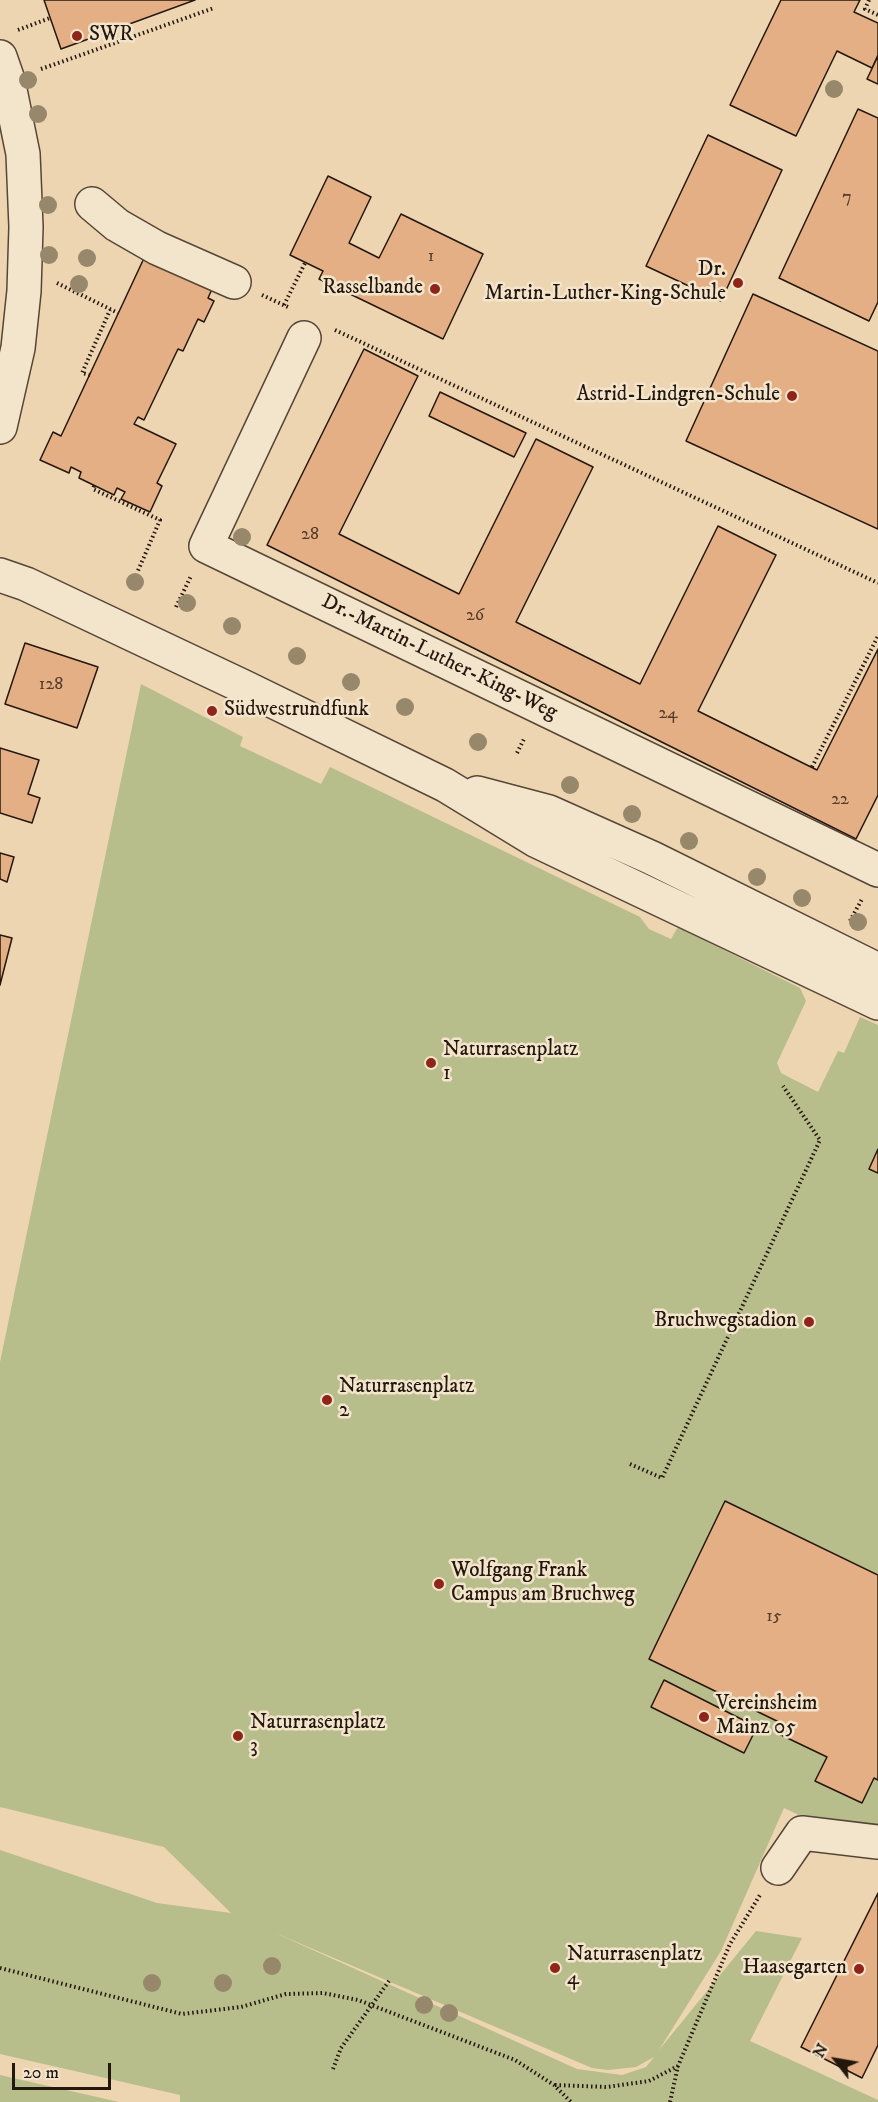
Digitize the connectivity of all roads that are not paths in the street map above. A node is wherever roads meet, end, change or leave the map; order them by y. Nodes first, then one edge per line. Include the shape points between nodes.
1 (5, 45) edge
2 (92, 204) dead end
3 (234, 282) road end
4 (310, 326) road end
5 (0, 427) edge
6 (0, 575) edge
7 (878, 870) edge
8 (876, 989) edge
9 (878, 1842) edge
10 (777, 1868) road end

1 - 5 street via 23,154 26,227 18,348
2 - 3 street via 117,225 157,248
4 - 7 street, Dr.-Martin-Luther-King-Weg via 206,546
6 - 8 street via 176,654 445,785 535,840
9 - 10 street via 802,1833

